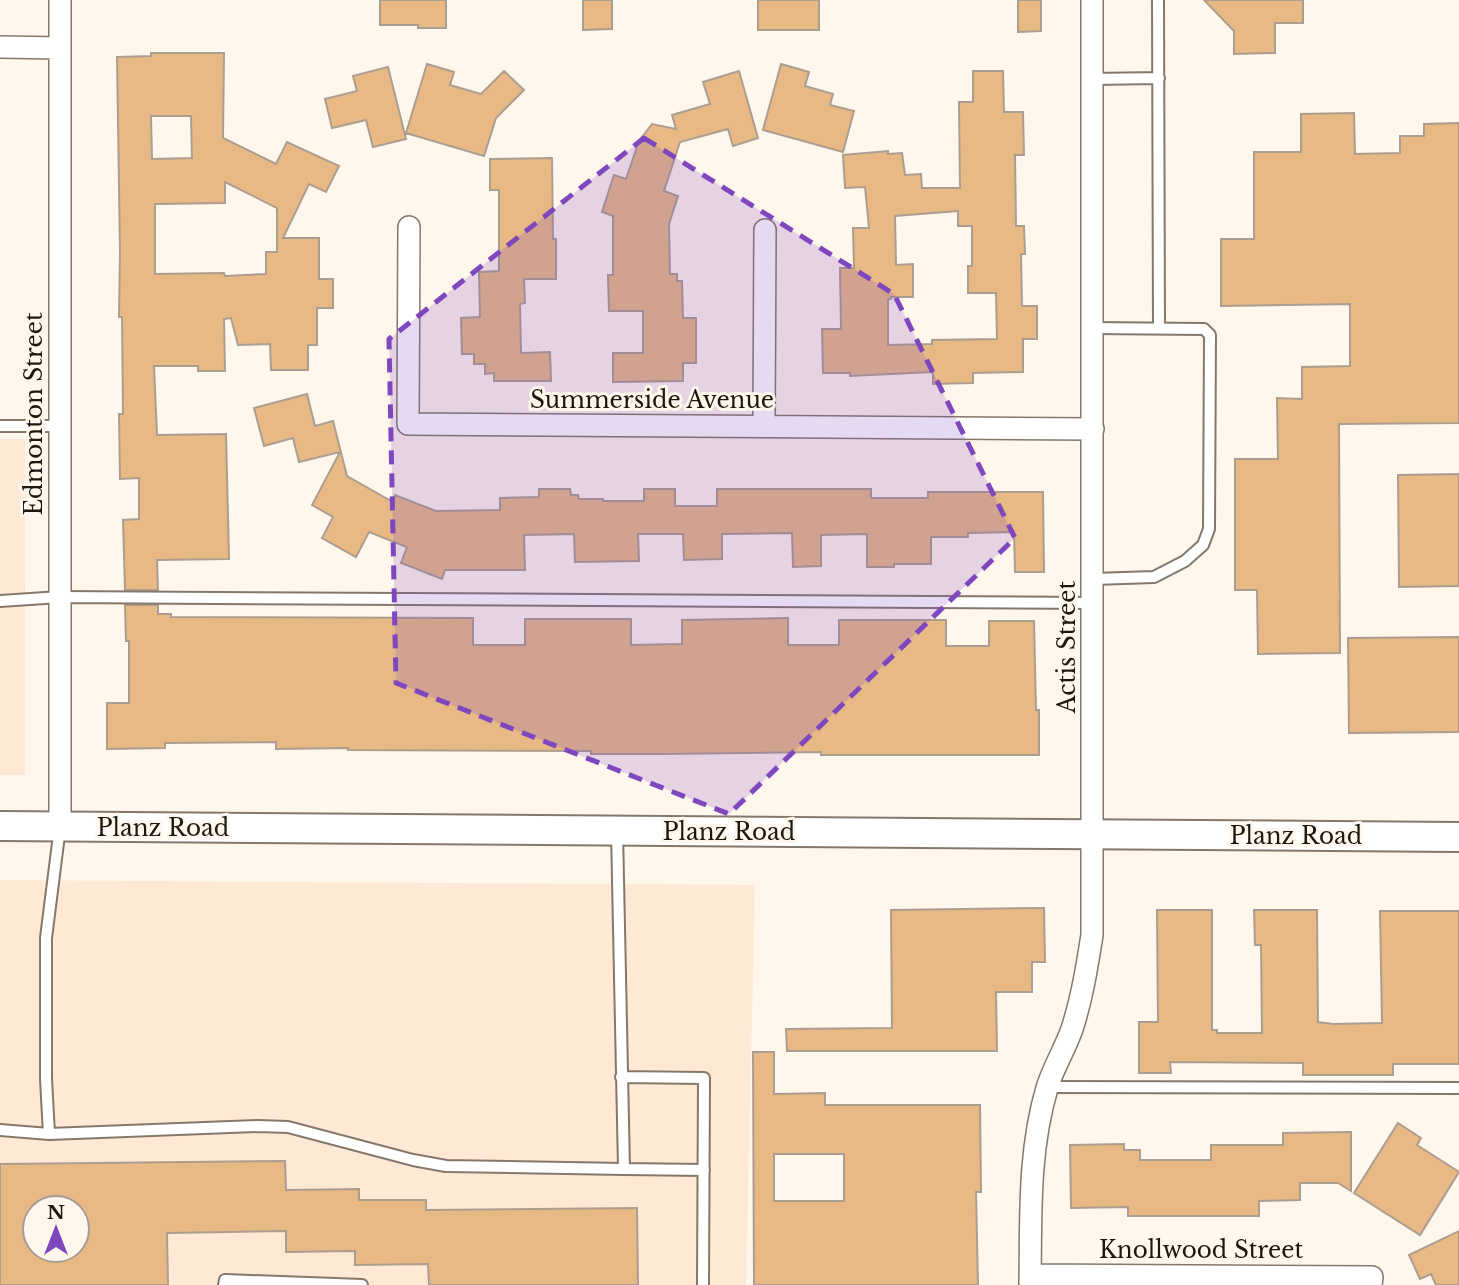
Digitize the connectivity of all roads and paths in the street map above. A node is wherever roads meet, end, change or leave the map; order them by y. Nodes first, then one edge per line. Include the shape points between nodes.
1 (60, 0) edge
2 (1092, 0) edge
3 (1158, 0) edge
4 (0, 47) edge
5 (60, 48) junction
6 (1159, 78) junction
7 (1092, 79) junction
8 (409, 227) dead end
9 (765, 230) dead end
10 (1092, 328) junction
11 (1159, 328) junction
12 (0, 426) edge
13 (60, 426) junction
14 (764, 426) junction
15 (1093, 429) junction
16 (1093, 579) junction
17 (60, 597) junction
18 (0, 601) edge
19 (1093, 603) junction
20 (0, 826) edge
21 (60, 827) junction
22 (617, 831) junction
23 (1093, 835) junction
24 (1459, 837) edge
25 (621, 1077) junction
26 (1047, 1087) junction
27 (1459, 1088) edge
28 (0, 1130) edge
29 (49, 1134) junction
30 (624, 1169) junction
31 (704, 1170) junction
32 (1030, 1280) edge
33 (1371, 1281) edge
34 (224, 1285) edge
35 (362, 1285) edge
36 (703, 1285) edge

1 - 5 street, Edmonton Street
2 - 7 street, Actis Street
3 - 6 lane
4 - 5 street
5 - 13 street, Edmonton Street
6 - 7 lane
6 - 11 lane
7 - 10 street, Actis Street
8 - 14 street, Summerside Avenue via 408,424
9 - 14 street
10 - 11 lane
10 - 15 street, Actis Street
11 - 16 lane via 1204,329 1210,335 1209,529 1203,545 1185,561 1154,577
12 - 13 lane
13 - 17 street, Edmonton Street
14 - 15 street, Summerside Avenue
15 - 16 street, Actis Street
16 - 19 street, Actis Street
17 - 18 lane
17 - 19 lane
17 - 21 street, Edmonton Street
19 - 23 street, Actis Street
20 - 21 street, Planz Road
21 - 22 street, Planz Road
21 - 29 lane via 47,937
22 - 23 street, Planz Road
22 - 25 lane
23 - 24 street, Planz Road
23 - 26 street, Actis Street via 1092,935 1085,983
25 - 30 lane
25 - 31 lane via 704,1079
26 - 27 lane
26 - 32 street, Actis Street via 1035,1141
28 - 29 lane
29 - 30 lane via 288,1127 446,1166
30 - 31 lane
31 - 36 lane
32 - 33 street, Knollwood Street
34 - 35 lane via 225,1280

